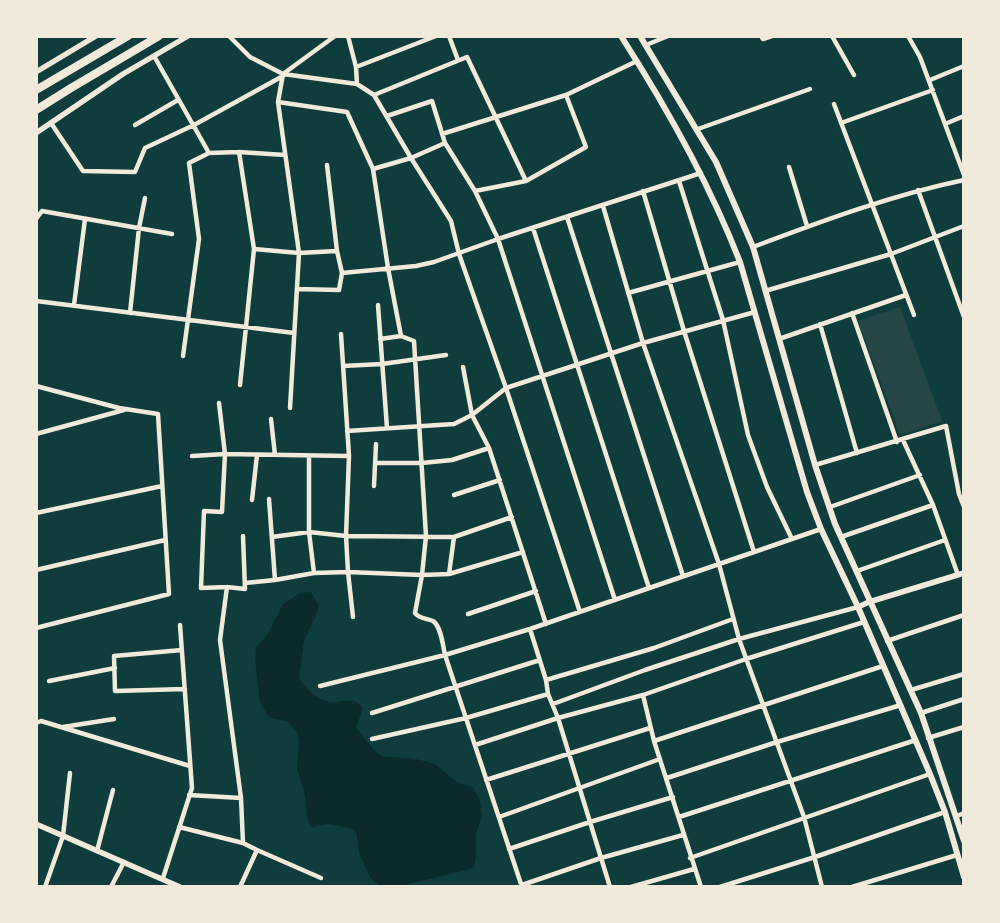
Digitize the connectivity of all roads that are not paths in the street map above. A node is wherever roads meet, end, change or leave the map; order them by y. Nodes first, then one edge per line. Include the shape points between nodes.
1 (96, 36) edge
2 (128, 36) edge
3 (159, 36) edge
4 (188, 36) edge
5 (229, 36) edge
6 (335, 36) edge
7 (348, 36) edge
8 (436, 36) edge
9 (449, 36) edge
10 (621, 36) edge
11 (640, 36) edge
12 (668, 36) edge
13 (761, 36) edge
14 (772, 36) edge
15 (832, 36) edge
16 (908, 36) edge
17 (424, 38) edge
18 (646, 45) junction
19 (154, 56) junction
20 (458, 60) junction
21 (637, 61) junction
22 (964, 66) edge
23 (356, 67) junction
24 (36, 72) edge
25 (283, 75) junction
26 (854, 75) dead end
27 (930, 80) junction
28 (357, 84) junction
29 (810, 89) dead end
30 (36, 90) edge
31 (933, 90) junction
32 (374, 95) junction
33 (566, 95) junction
34 (178, 100) junction
35 (278, 102) junction
36 (834, 104) dead end
37 (36, 110) edge
38 (387, 116) junction
39 (496, 116) junction
40 (964, 116) edge
41 (51, 123) junction
42 (841, 123) junction
43 (945, 124) junction
44 (135, 125) dead end
45 (194, 125) junction
46 (698, 130) junction
47 (36, 133) edge
48 (442, 134) junction
49 (445, 143) junction
50 (209, 152) junction
51 (240, 152) junction
52 (286, 155) junction
53 (411, 158) junction
54 (327, 165) dead end
55 (789, 167) dead end
56 (373, 168) junction
57 (702, 173) junction
58 (964, 175) edge
59 (964, 180) edge
60 (526, 181) junction
61 (678, 181) junction
62 (918, 190) junction
63 (476, 191) junction
64 (642, 191) junction
65 (145, 198) dead end
66 (603, 206) junction
67 (872, 206) junction
68 (567, 217) junction
69 (36, 219) edge
70 (85, 219) junction
71 (807, 226) junction
72 (964, 226) edge
73 (139, 228) junction
74 (533, 228) junction
75 (172, 234) dead end
76 (936, 237) junction
77 (498, 239) junction
78 (753, 247) junction
79 (254, 249) junction
80 (337, 251) junction
81 (299, 253) junction
82 (459, 254) junction
83 (891, 254) junction
84 (740, 262) junction
85 (388, 268) junction
86 (707, 270) junction
87 (342, 273) junction
88 (670, 282) junction
89 (297, 289) junction
90 (765, 291) junction
91 (628, 293) junction
92 (906, 294) junction
93 (36, 301) edge
94 (378, 305) dead end
95 (74, 306) junction
96 (755, 312) junction
97 (130, 313) junction
98 (852, 313) junction
99 (914, 315) dead end
100 (964, 317) edge
101 (188, 320) junction
102 (723, 320) junction
103 (820, 324) junction
104 (246, 327) junction
105 (684, 331) junction
106 (294, 333) junction
107 (341, 334) dead end
108 (401, 336) junction
109 (380, 339) junction
110 (780, 339) junction
111 (643, 343) junction
112 (612, 353) junction
113 (446, 355) dead end
114 (183, 356) dead end
115 (415, 360) junction
116 (382, 364) junction
117 (578, 364) junction
118 (343, 366) junction
119 (463, 367) dead end
120 (542, 376) junction
121 (240, 385) dead end
122 (36, 386) edge
123 (506, 388) junction
124 (219, 403) dead end
125 (290, 408) dead end
126 (127, 409) junction
127 (472, 415) junction
128 (271, 419) dead end
129 (419, 426) junction
130 (386, 428) junction
131 (347, 431) junction
132 (36, 434) edge
133 (903, 440) junction
134 (897, 442) junction
135 (376, 444) dead end
136 (489, 448) junction
137 (857, 453) junction
138 (224, 454) junction
139 (257, 455) junction
140 (275, 455) junction
141 (192, 456) dead end
142 (309, 456) junction
143 (349, 456) junction
144 (375, 463) junction
145 (422, 463) junction
146 (815, 465) junction
147 (920, 475) junction
148 (500, 480) junction
149 (162, 486) junction
150 (374, 486) dead end
151 (961, 493) edge
152 (454, 495) dead end
153 (269, 499) dead end
154 (252, 500) dead end
155 (933, 505) junction
156 (830, 507) junction
157 (964, 507) edge
158 (36, 513) edge
159 (512, 516) junction
160 (821, 529) junction
161 (309, 532) junction
162 (243, 536) dead end
163 (346, 536) junction
164 (426, 536) junction
165 (841, 536) junction
166 (272, 537) junction
167 (454, 537) junction
168 (792, 539) junction
169 (165, 540) junction
170 (945, 540) junction
171 (523, 552) junction
172 (754, 552) junction
173 (719, 564) junction
174 (36, 570) edge
175 (857, 571) junction
176 (348, 572) junction
177 (314, 573) junction
178 (449, 574) junction
179 (961, 574) edge
180 (422, 575) junction
181 (683, 576) junction
182 (275, 580) junction
183 (245, 584) junction
184 (227, 587) junction
185 (649, 588) junction
186 (536, 591) junction
187 (615, 600) junction
188 (869, 602) junction
189 (858, 607) junction
190 (580, 612) junction
191 (468, 614) dead end
192 (964, 615) edge
193 (353, 617) dead end
194 (733, 619) junction
195 (864, 622) junction
196 (546, 624) junction
197 (180, 625) dead end
198 (36, 628) edge
199 (530, 629) junction
200 (739, 640) junction
201 (887, 640) junction
202 (182, 650) junction
203 (445, 655) junction
204 (746, 659) junction
205 (540, 660) junction
206 (883, 666) junction
207 (114, 668) junction
208 (964, 674) edge
209 (546, 680) junction
210 (49, 681) dead end
211 (320, 686) dead end
212 (456, 688) junction
213 (185, 689) junction
214 (911, 690) junction
215 (548, 694) junction
216 (643, 694) junction
217 (964, 699) edge
218 (553, 704) junction
219 (764, 705) junction
220 (901, 705) junction
221 (372, 713) dead end
222 (921, 713) junction
223 (466, 718) junction
224 (558, 718) junction
225 (114, 719) dead end
226 (36, 723) edge
227 (62, 727) junction
228 (964, 727) edge
229 (650, 728) junction
230 (928, 738) junction
231 (372, 739) dead end
232 (916, 740) junction
233 (654, 741) junction
234 (777, 742) junction
235 (475, 745) junction
236 (569, 754) junction
237 (660, 759) junction
238 (190, 766) junction
239 (70, 773) dead end
240 (930, 774) junction
241 (667, 778) junction
242 (486, 780) junction
243 (791, 780) junction
244 (580, 788) junction
245 (113, 790) dead end
246 (189, 795) junction
247 (673, 797) junction
248 (241, 798) junction
249 (945, 812) junction
250 (960, 815) edge
251 (498, 816) junction
252 (679, 817) junction
253 (804, 817) junction
254 (590, 822) junction
255 (36, 824) edge
256 (179, 827) junction
257 (683, 835) junction
258 (63, 836) junction
259 (964, 841) edge
260 (243, 843) junction
261 (510, 849) junction
262 (257, 850) junction
263 (98, 851) junction
264 (957, 855) junction
265 (601, 858) junction
266 (690, 858) junction
267 (815, 858) junction
268 (124, 862) junction
269 (694, 869) junction
270 (964, 877) edge
271 (164, 878) junction
272 (321, 878) dead end
273 (522, 886) edge
274 (45, 887) edge
275 (111, 887) edge
276 (180, 887) edge
277 (240, 887) edge
278 (610, 887) edge
279 (631, 887) edge
280 (701, 887) edge
281 (720, 887) edge
282 (822, 887) edge
283 (852, 887) edge

1 - 24 street
2 - 30 highway
3 - 37 highway
4 - 19 street
5 - 25 street via 250,57
6 - 25 street
7 - 23 street
8 - 17 street
9 - 20 street
10 - 21 main road
11 - 18 main road
12 - 18 street
13 - 14 street via 763,39
15 - 26 street
16 - 27 street
17 - 23 street
18 - 46 main road
19 - 34 street
19 - 41 street
20 - 32 street
20 - 39 street via 467,57
21 - 33 street
21 - 57 main road
22 - 27 street
23 - 28 street
25 - 28 street
25 - 35 street
25 - 45 street
27 - 31 street
28 - 32 street
29 - 46 street
31 - 42 street
31 - 43 street
32 - 38 street
33 - 39 street
33 - 60 street via 586,147
34 - 44 street
34 - 45 street
35 - 52 street
35 - 56 street via 347,112
36 - 42 street
38 - 48 street via 432,100
38 - 53 street
39 - 48 street
39 - 60 street
40 - 43 street
41 - 45 street via 82,171 135,172 145,148
41 - 47 street
42 - 67 street
43 - 58 street
45 - 50 street
46 - 78 main road via 716,162
48 - 49 street
49 - 53 street
49 - 63 street
50 - 51 street
50 - 101 street via 189,163 199,239
51 - 52 street
51 - 79 street
52 - 81 street
53 - 56 street
53 - 82 street via 451,220
54 - 80 street
55 - 71 street
56 - 85 street
57 - 61 street
57 - 84 main road
59 - 62 street
60 - 63 street
61 - 64 street
61 - 86 street
62 - 67 street
62 - 76 street
63 - 77 street
64 - 66 street
64 - 88 street
65 - 73 street
66 - 68 street
66 - 91 street
67 - 71 street
67 - 83 street
68 - 74 street
68 - 112 street
69 - 70 street via 42,212
70 - 73 street
70 - 95 street
71 - 78 street
72 - 76 street
73 - 75 street
73 - 97 street
74 - 77 street
74 - 117 street
76 - 83 street
76 - 100 street
77 - 82 street
77 - 120 street
78 - 90 main road
79 - 81 street
79 - 104 street
80 - 81 street
80 - 87 street
81 - 89 street
82 - 85 street via 425,264
82 - 123 street
83 - 90 street
83 - 92 street
84 - 86 street
84 - 96 main road
85 - 87 street
85 - 108 street
86 - 88 street
86 - 102 street
87 - 89 street via 339,290
88 - 91 street
88 - 105 street
89 - 106 street
90 - 110 main road
91 - 111 street
92 - 98 street
92 - 99 street
93 - 95 street
94 - 109 street
95 - 97 street
96 - 102 street
96 - 160 main road via 804,484
97 - 101 street
98 - 103 street
98 - 134 street
101 - 104 street
101 - 114 street
102 - 105 street
102 - 168 street via 748,435 767,487
103 - 110 street
103 - 137 street
104 - 106 street
104 - 121 street
105 - 111 street
105 - 172 street
106 - 125 street
107 - 118 street
108 - 109 street
108 - 115 street via 414,341
109 - 116 street
110 - 146 main road
111 - 112 street
111 - 173 street
112 - 117 street
112 - 181 street
113 - 115 street
115 - 116 street
115 - 129 street
116 - 118 street
116 - 130 street
117 - 120 street
117 - 185 street
118 - 131 street
119 - 127 street
120 - 123 street
120 - 187 street
122 - 126 street
123 - 127 street
123 - 190 street
124 - 138 street
126 - 132 street
126 - 149 street via 158,414
127 - 129 street via 454,424
127 - 136 street
128 - 140 street
129 - 130 street
129 - 145 street
130 - 131 street
131 - 143 street
133 - 134 street
133 - 147 street
133 - 151 street via 946,426
134 - 137 street
135 - 144 street
136 - 145 street via 452,460
136 - 148 street
137 - 146 street
138 - 139 street
138 - 141 street
138 - 184 street via 222,512 204,511 200,588
139 - 140 street
139 - 154 street
140 - 142 street
142 - 143 street
142 - 161 street
143 - 163 street
144 - 145 street
144 - 150 street
145 - 164 street
146 - 156 main road
147 - 155 street
147 - 156 street
148 - 152 street
148 - 159 street
149 - 158 street
149 - 169 street
151 - 157 street
153 - 166 street
155 - 165 street
155 - 170 street
156 - 165 main road
159 - 167 street
159 - 171 street
160 - 168 street
160 - 189 main road
161 - 163 street
161 - 166 street
161 - 177 street
162 - 183 street
163 - 164 street
163 - 176 street
164 - 167 street
164 - 180 street
165 - 175 main road
166 - 182 street
167 - 178 street
168 - 172 street
169 - 174 street
169 - 198 street via 169,594
170 - 175 street
170 - 179 street
171 - 178 street
171 - 186 street
172 - 173 street
173 - 181 street
173 - 194 street
175 - 188 main road
176 - 177 street
176 - 180 street
176 - 193 street
177 - 182 street
178 - 180 street
179 - 188 street
180 - 203 street via 415,613 436,624
181 - 185 street
182 - 183 street
183 - 184 street via 245,589
184 - 248 street via 220,640
185 - 187 street
186 - 191 street
186 - 196 street
187 - 190 street
188 - 189 street
188 - 201 main road
189 - 195 main road
189 - 200 street
190 - 196 street
192 - 201 street
194 - 200 street
194 - 209 street via 654,648
195 - 204 street
195 - 206 main road
196 - 199 street
197 - 202 street
199 - 203 street
199 - 205 street
200 - 204 street
200 - 218 street
201 - 214 main road
202 - 207 street via 114,656
202 - 213 street
203 - 211 street
203 - 212 street
204 - 216 street
204 - 219 street
205 - 209 street
205 - 212 street
206 - 219 street
206 - 220 main road
207 - 210 street
207 - 213 street via 115,692
208 - 214 street
209 - 215 street
212 - 221 street
212 - 223 street
213 - 238 street
214 - 222 main road
215 - 218 street
215 - 223 street
216 - 224 street
216 - 229 street
217 - 222 street
218 - 224 street
219 - 233 street
219 - 234 street
220 - 232 main road
220 - 234 street
222 - 230 main road
223 - 231 street
223 - 235 street
224 - 235 street
224 - 236 street
225 - 227 street
226 - 227 street via 41,721
227 - 238 street
228 - 230 street
229 - 233 street
229 - 236 street
230 - 250 main road
232 - 240 main road
232 - 243 street
233 - 237 street
234 - 241 street
234 - 243 street
235 - 242 street
236 - 242 street
236 - 244 street
237 - 241 street
237 - 244 street
238 - 246 street via 192,788
239 - 258 street
240 - 249 main road
240 - 253 street
241 - 247 street
242 - 251 street
243 - 252 street
243 - 253 street
244 - 251 street
244 - 254 street
245 - 263 street
246 - 248 street
246 - 256 street
247 - 252 street
247 - 254 street
248 - 260 street
249 - 264 main road
249 - 267 street
250 - 259 main road
251 - 261 street
252 - 257 street
253 - 266 street
253 - 267 street
254 - 261 street
254 - 265 street
255 - 258 street
256 - 260 street
256 - 271 street
257 - 265 street
257 - 266 street
258 - 263 street
258 - 274 street
260 - 262 street
261 - 273 street
262 - 272 street
262 - 277 street
263 - 268 street
264 - 270 main road
264 - 283 street
265 - 273 street
265 - 278 street
266 - 269 street
267 - 281 street
267 - 282 street
268 - 271 street
268 - 275 street
269 - 279 street
269 - 280 street
271 - 276 street

